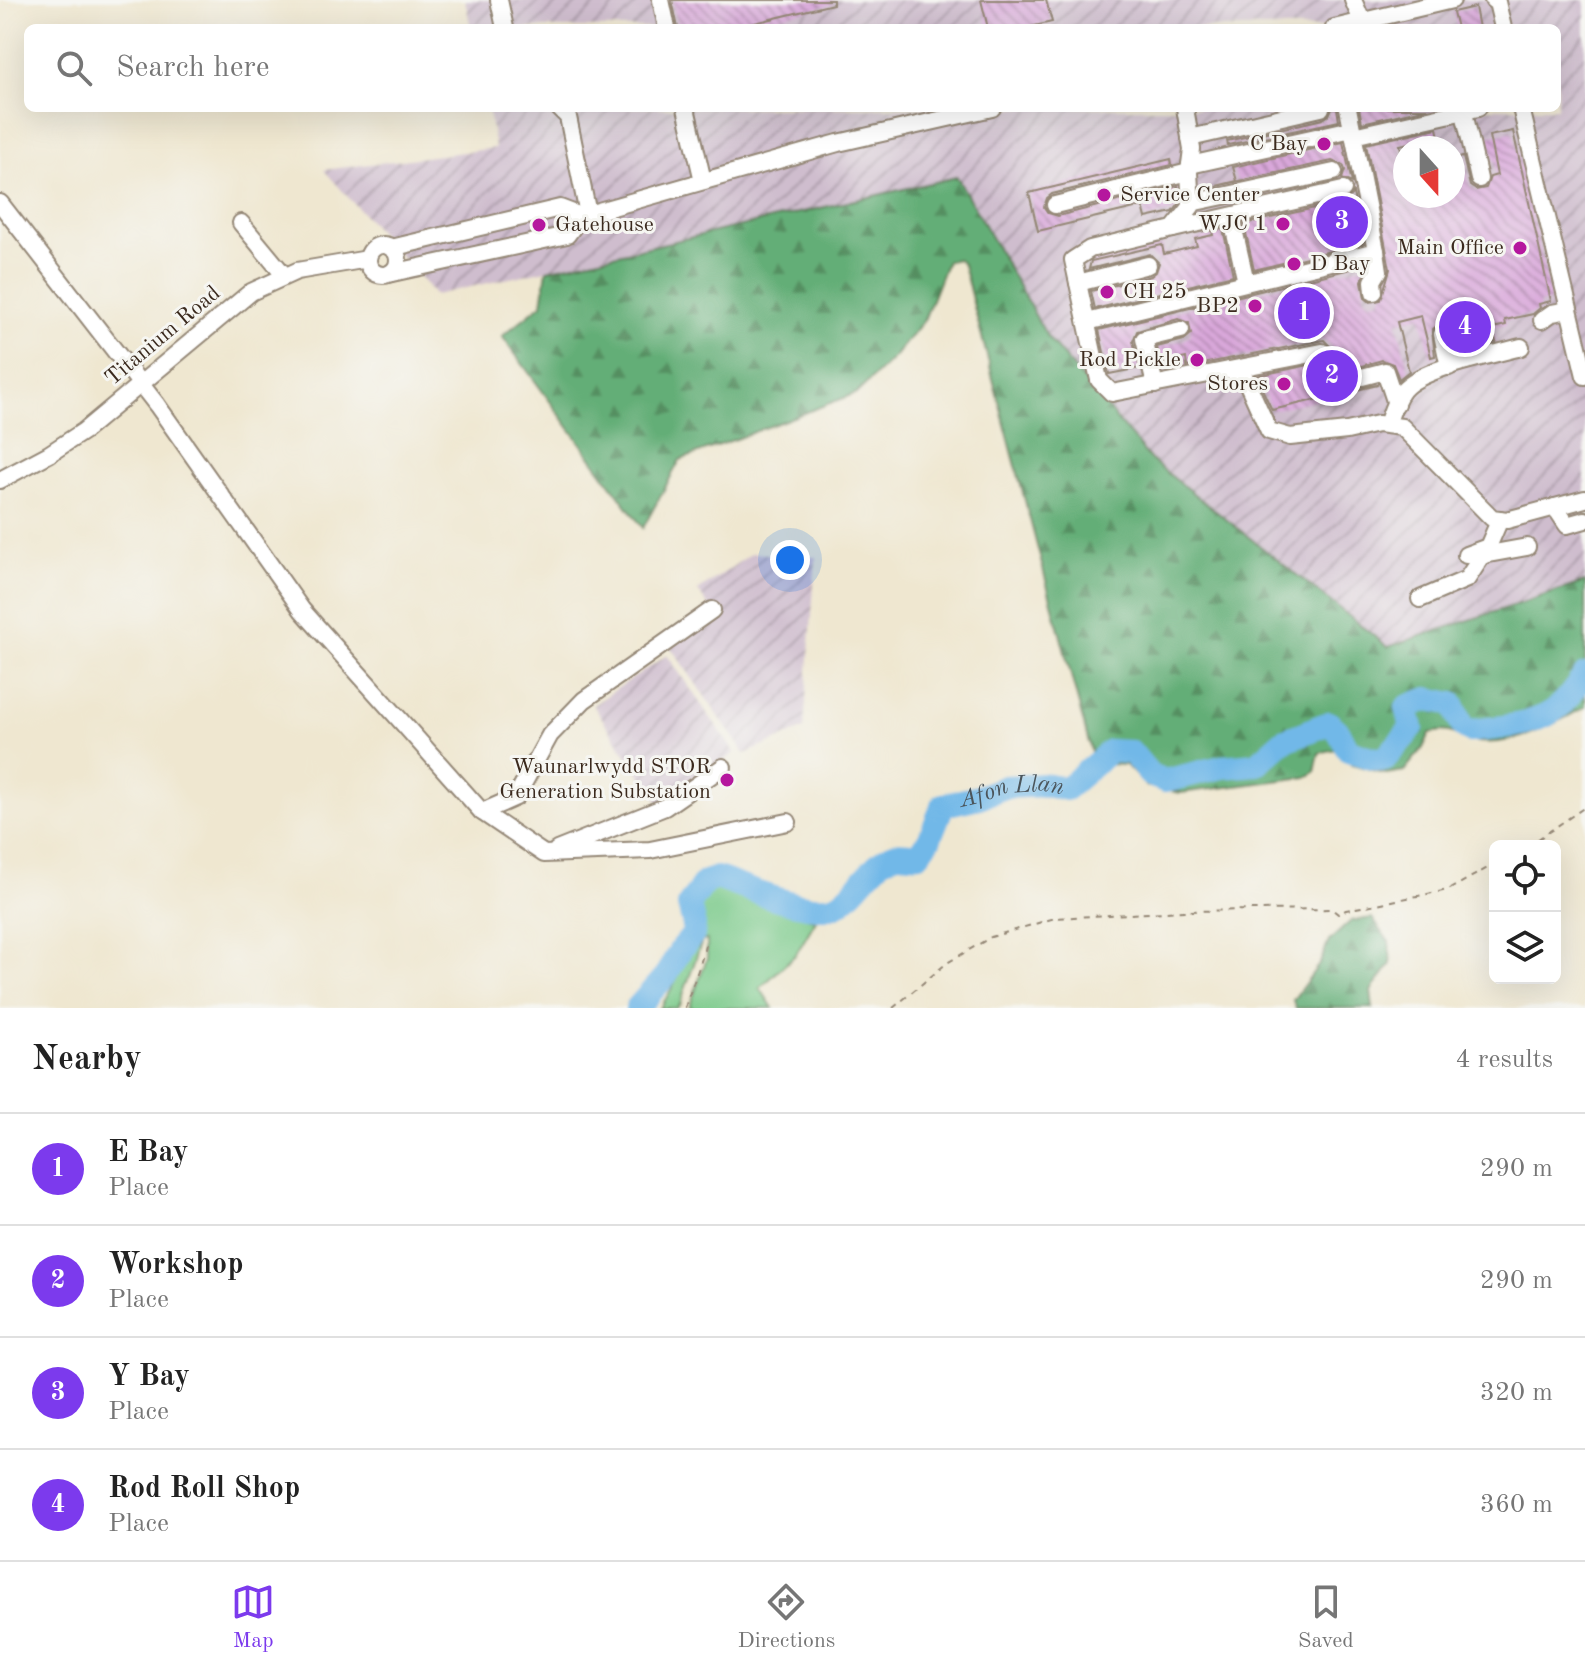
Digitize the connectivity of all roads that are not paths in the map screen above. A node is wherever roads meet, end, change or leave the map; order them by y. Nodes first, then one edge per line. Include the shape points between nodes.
1 (499, 0) edge
2 (661, 0) edge
3 (1353, 0) edge
4 (1452, 0) edge
5 (1495, 1) edge
6 (1362, 21) junction
7 (504, 24) edge
8 (666, 24) edge
9 (1350, 24) edge
10 (1502, 24) edge
11 (563, 112) edge
12 (687, 112) edge
13 (974, 112) edge
14 (1186, 112) edge
15 (1304, 112) edge
16 (1349, 112) edge
17 (1454, 112) edge
18 (1468, 112) edge
19 (1522, 112) edge
20 (1353, 133) junction
21 (1190, 138) junction
22 (1189, 168) junction
23 (1334, 172) dead end
24 (1479, 179) dead end
25 (703, 181) junction
26 (1343, 190) dead end
27 (0, 203) edge
28 (1191, 203) junction
29 (1055, 205) dead end
30 (585, 215) junction
31 (1231, 216) junction
32 (241, 223) dead end
33 (1173, 229) junction
34 (391, 248) junction
35 (1376, 251) junction
36 (368, 259) junction
37 (1148, 265) dead end
38 (392, 273) junction
39 (284, 275) junction
40 (1246, 282) junction
41 (1078, 283) junction
42 (1374, 292) dead end
43 (1569, 310) junction
44 (1460, 319) dead end
45 (1542, 320) dead end
46 (1087, 322) junction
47 (1181, 330) dead end
48 (1521, 347) dead end
49 (1322, 352) dead end
50 (1449, 367) junction
51 (1229, 370) junction
52 (1585, 376) edge
53 (1362, 377) dead end
54 (139, 385) junction
55 (1155, 385) junction
56 (1396, 404) junction
57 (1387, 425) junction
58 (0, 480) edge
59 (1585, 499) edge
60 (1555, 507) junction
61 (1500, 519) junction
62 (1585, 520) edge
63 (1527, 547) dead end
64 (1479, 553) junction
65 (1420, 599) dead end
66 (712, 610) dead end
67 (723, 767) dead end
68 (482, 812) junction
69 (788, 822) dead end
70 (544, 854) junction

1 - 7 street
2 - 8 street
3 - 6 street
4 - 6 street
5 - 10 street
6 - 9 street
11 - 30 street
12 - 25 street
13 - 25 street
14 - 21 street
15 - 21 street
16 - 20 street
17 - 20 street
18 - 24 street
19 - 43 street
20 - 22 street
20 - 35 street
21 - 22 street
22 - 28 street
22 - 29 street
23 - 28 street
25 - 30 street
26 - 31 street
27 - 54 street
28 - 33 street
30 - 34 street via 560,208
30 - 38 street via 567,235
31 - 33 street
31 - 40 street
32 - 39 street
33 - 41 street via 1090,249 1073,260
34 - 36 street, Titanium Road via 377,247
34 - 38 street via 398,261
35 - 40 street
35 - 42 street
36 - 38 street via 375,273
36 - 39 street, Titanium Road
37 - 41 street
39 - 54 street, Titanium Road via 251,292
40 - 46 street
41 - 46 street
43 - 45 street
43 - 52 street
44 - 50 street via 1461,330 1442,334
46 - 55 street via 1099,380 1112,393
47 - 55 street via 1144,339
48 - 50 street
49 - 51 street
50 - 56 street via 1404,389
51 - 55 street
51 - 57 street via 1245,378 1269,431 1290,437
53 - 56 street via 1385,371
54 - 58 street, Titanium Road via 84,431
54 - 68 street via 302,610
56 - 57 street
57 - 61 street via 1402,427 1492,518
59 - 60 street
60 - 61 street
60 - 62 street via 1567,525
61 - 64 street
63 - 64 street
64 - 65 street via 1467,579
66 - 68 street via 584,700 550,735 516,797
67 - 70 street via 665,807
68 - 70 street
69 - 70 street via 650,850

